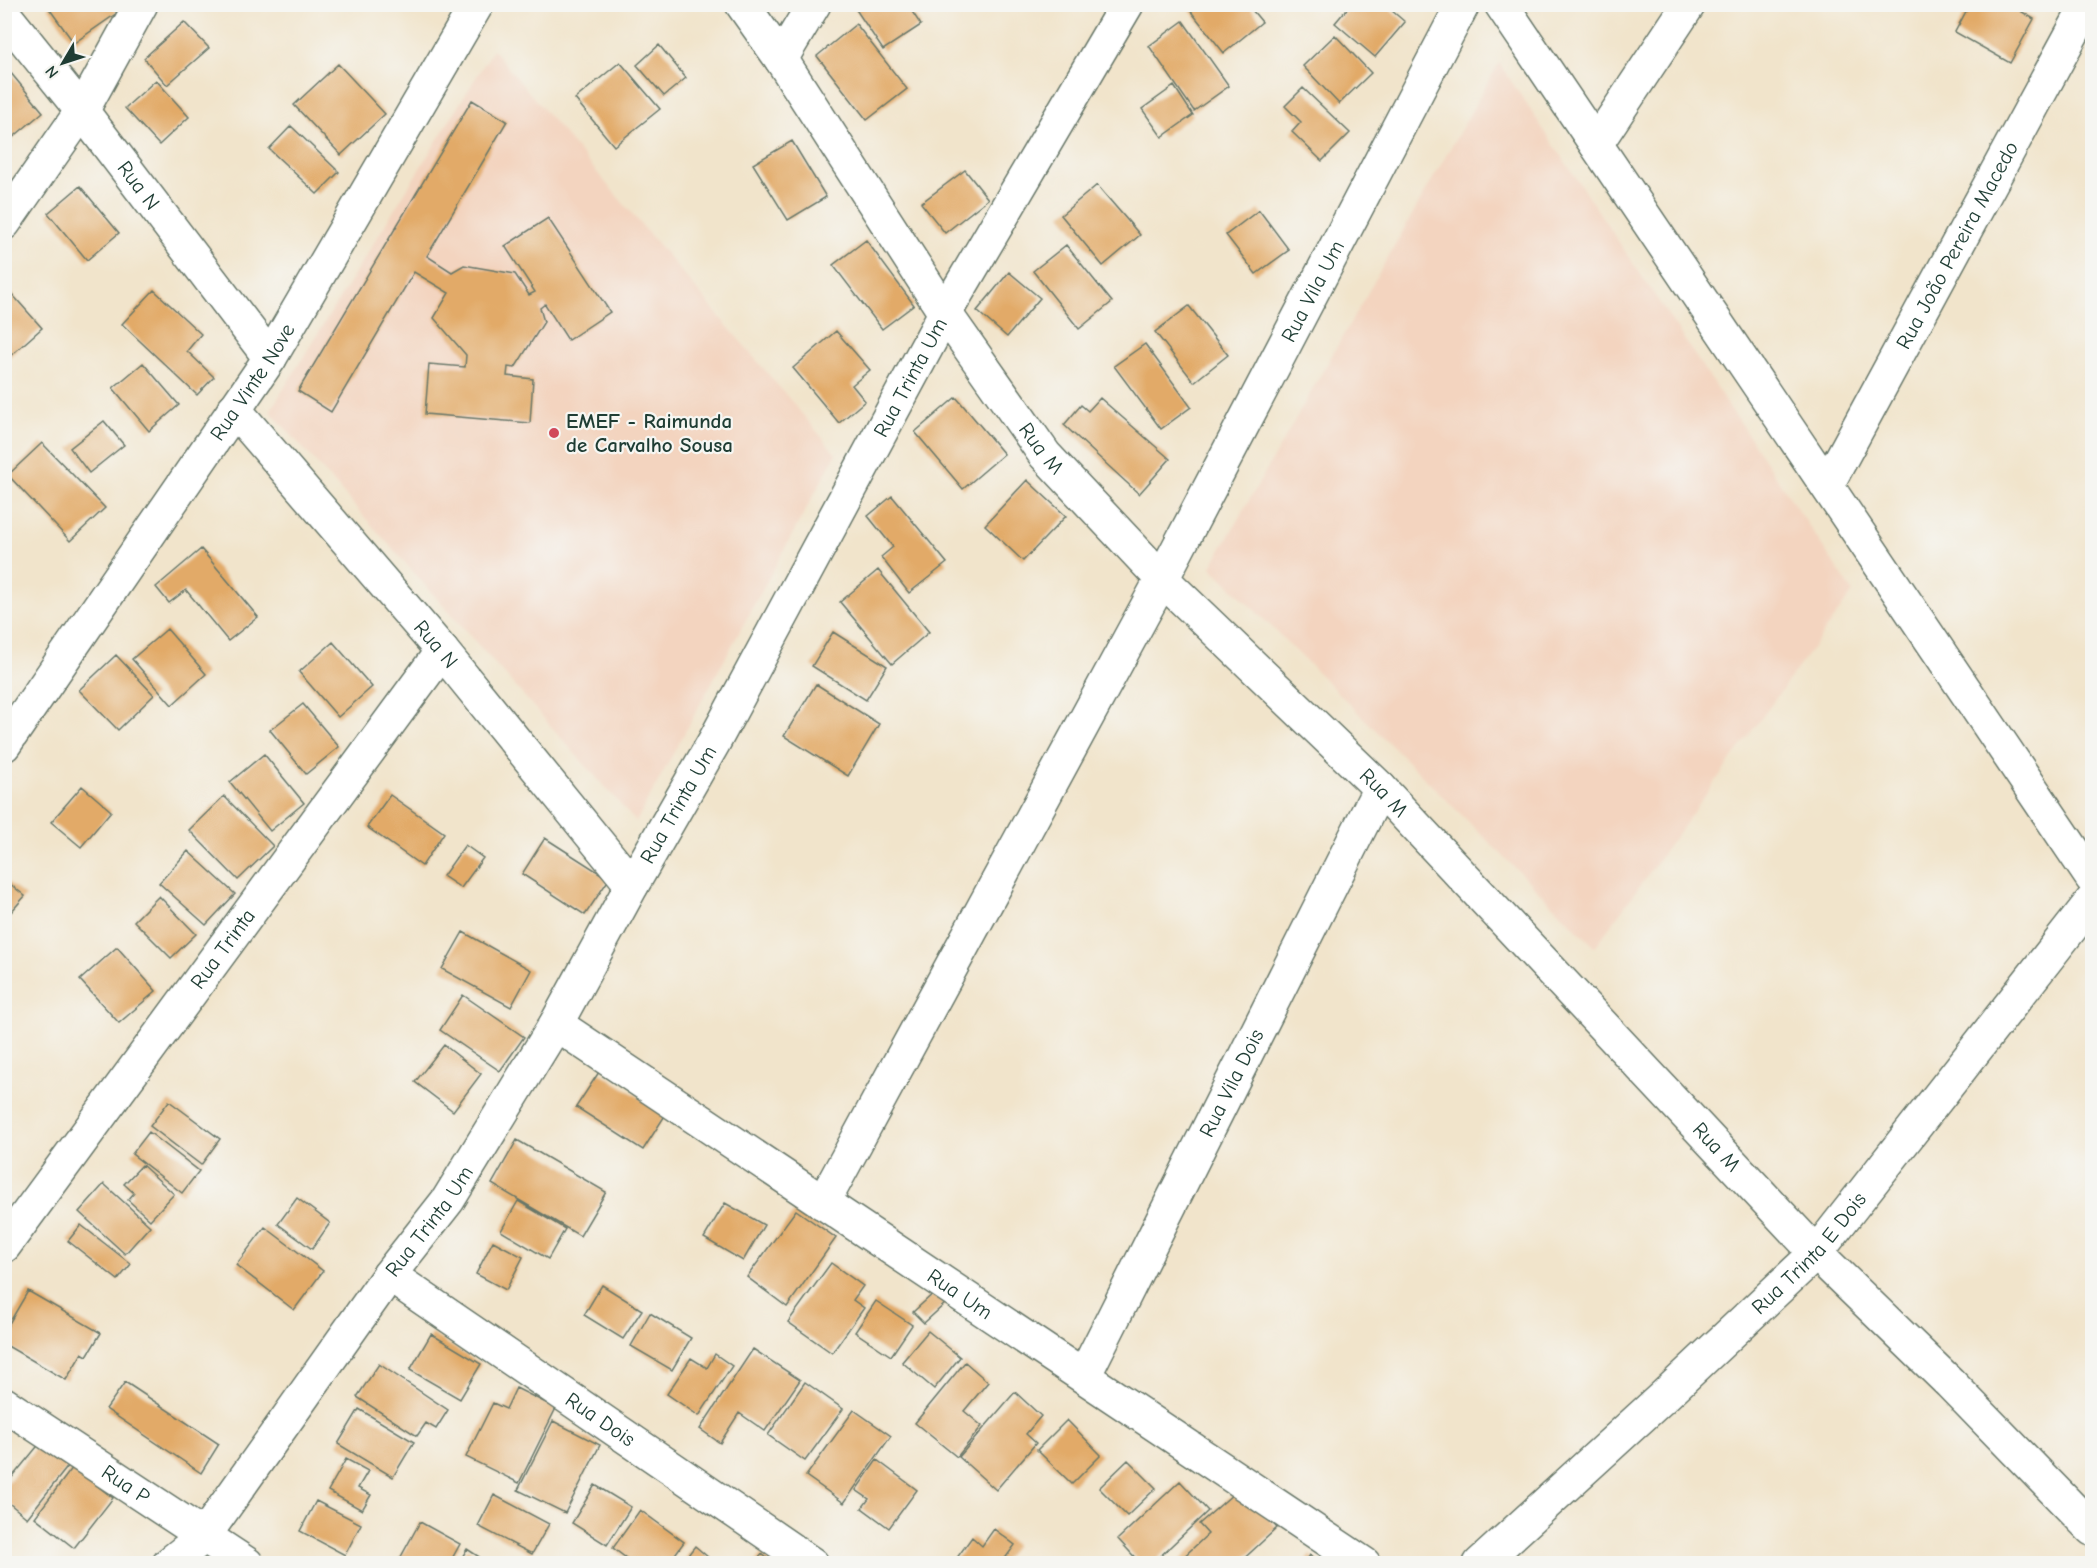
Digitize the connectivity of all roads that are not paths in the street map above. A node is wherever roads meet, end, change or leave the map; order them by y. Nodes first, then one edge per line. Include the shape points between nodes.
1 (141, 4) edge
2 (477, 4) edge
3 (742, 4) edge
4 (814, 4) edge
5 (1127, 4) edge
6 (1463, 4) edge
7 (1501, 4) edge
8 (1689, 4) edge
9 (2088, 4) edge
10 (4, 14) edge
11 (781, 59) junction
12 (82, 111) junction
13 (1596, 144) junction
14 (4, 223) edge
15 (945, 314) junction
16 (270, 358) junction
17 (234, 409) junction
18 (1827, 485) junction
19 (1162, 579) junction
20 (442, 651) junction
21 (4, 745) edge
22 (1380, 788) junction
23 (2092, 878) edge
24 (632, 885) junction
25 (2092, 901) edge
26 (556, 1024) junction
27 (823, 1203) junction
28 (4, 1246) edge
29 (1816, 1253) junction
30 (389, 1275) junction
31 (1084, 1376) junction
32 (4, 1404) edge
33 (2092, 1529) edge
34 (204, 1536) junction
35 (169, 1563) edge
36 (247, 1563) edge
37 (812, 1563) edge
38 (1364, 1563) edge
39 (1480, 1563) edge

1 - 12 street
2 - 16 street, Rua Vinte Nove
3 - 11 street, Rua M
4 - 11 street
5 - 15 street, Rua Trinta Um
6 - 19 street, Rua Vila Um
7 - 13 street
8 - 13 street
9 - 18 street, Rua João Pereira Macedo
10 - 12 street, Rua N
11 - 15 street, Rua M
12 - 14 street
12 - 16 street, Rua N
13 - 18 street
15 - 19 street, Rua M via 1045,455
15 - 24 street, Rua Trinta Um via 714,742
16 - 17 street, Rua Vinte Nove
17 - 20 street, Rua N
17 - 21 street, Rua Vinte Nove
18 - 23 street
19 - 22 street, Rua M
19 - 27 street, Rua Vila Um
20 - 24 street, Rua N
20 - 28 street, Rua Trinta
22 - 29 street, Rua M
22 - 31 street, Rua Vila Dois
24 - 26 street, Rua Trinta Um
25 - 29 street, Rua Trinta E Dois
26 - 27 street, Rua Um
26 - 30 street, Rua Trinta Um via 448,1200
27 - 31 street, Rua Um
29 - 33 street, Rua M
29 - 39 street, Rua Trinta E Dois
30 - 34 street, Rua Trinta Um
30 - 37 street, Rua Dois
31 - 38 street, Rua Um
32 - 34 street, Rua P
34 - 35 street, Rua Trinta Um
34 - 36 street, Rua P

